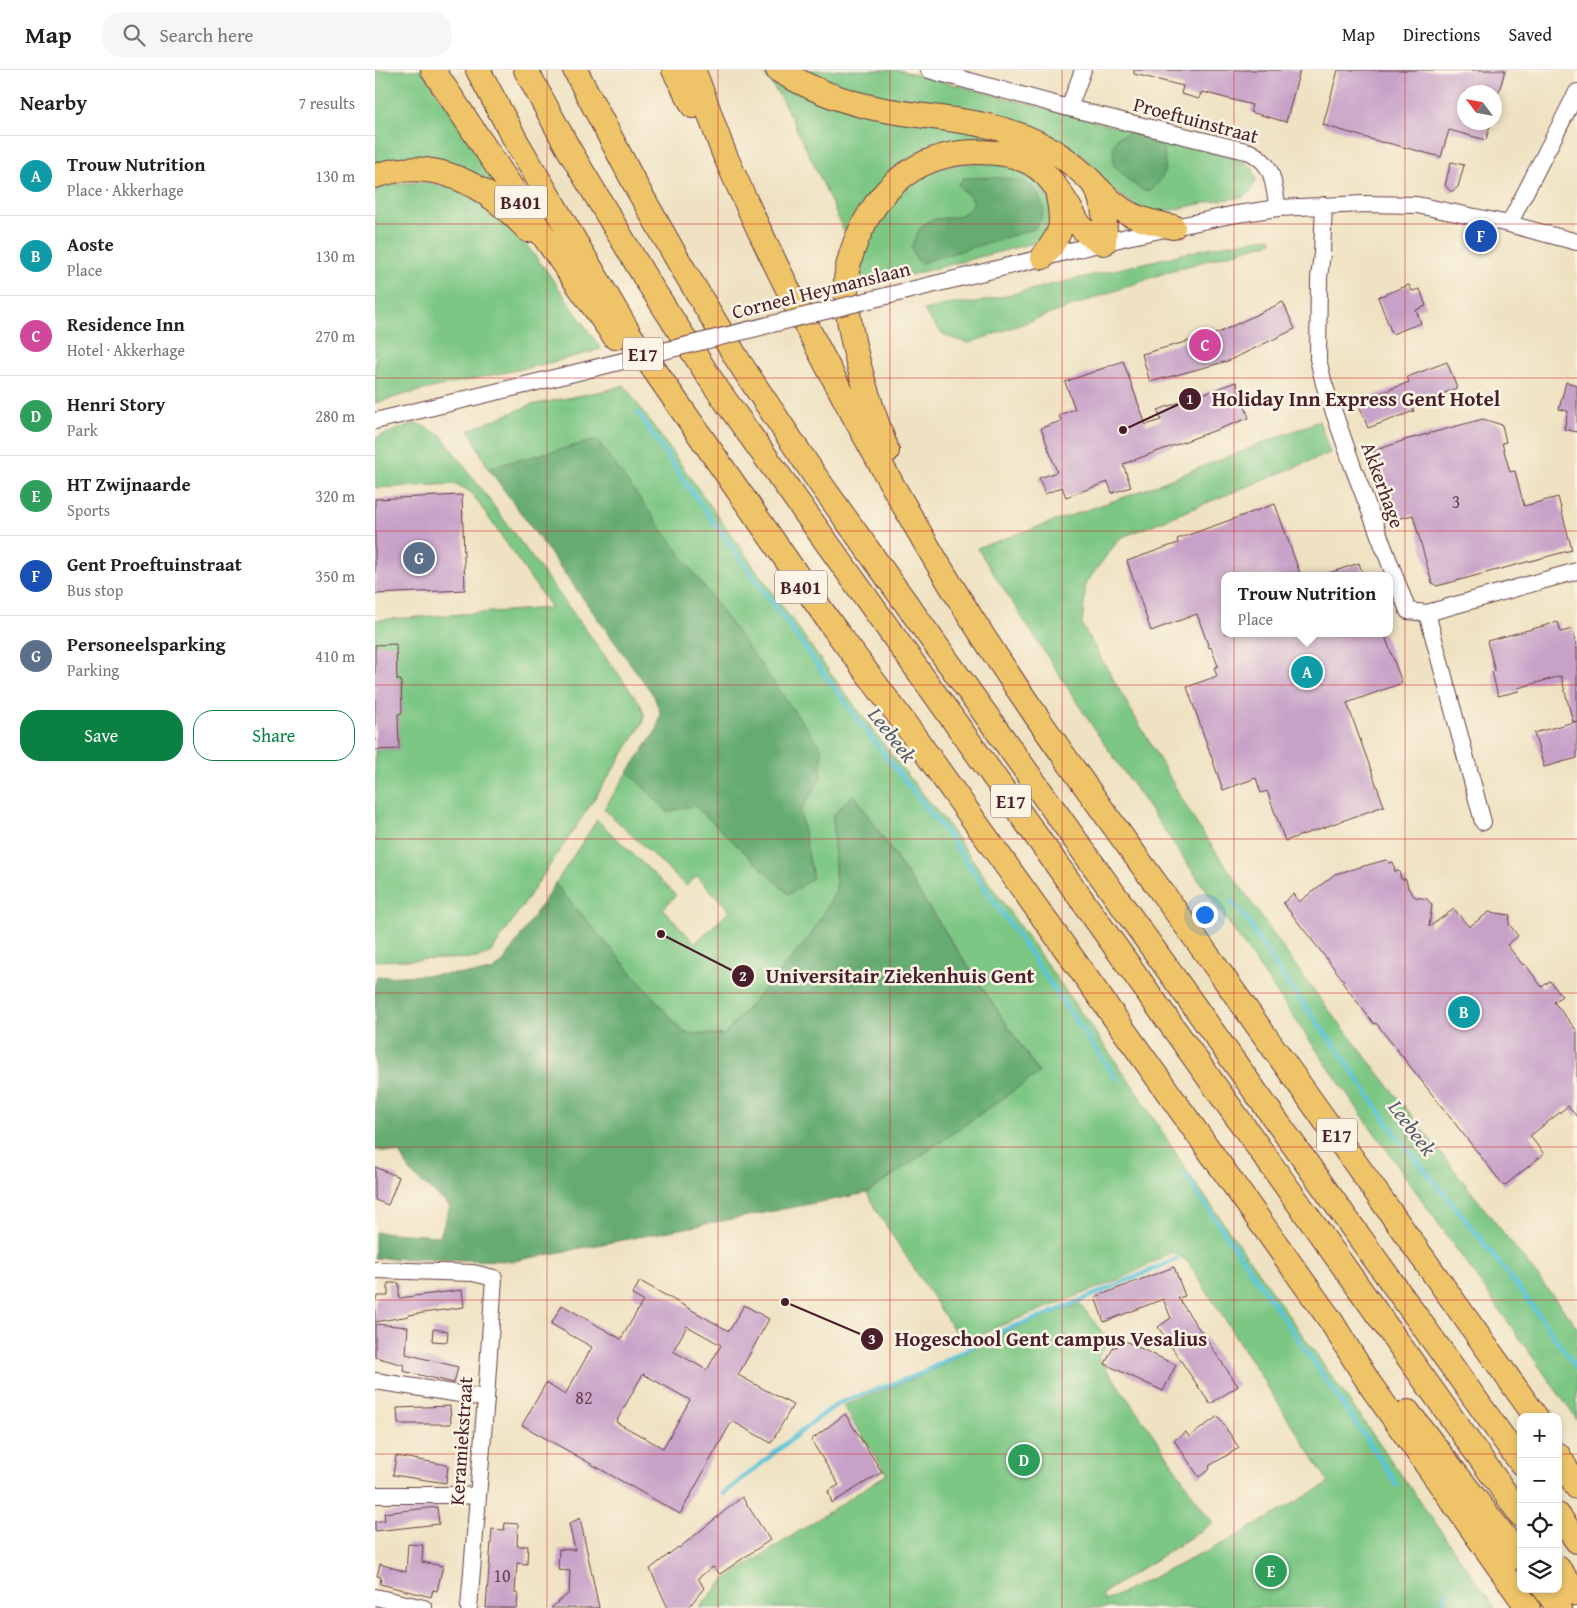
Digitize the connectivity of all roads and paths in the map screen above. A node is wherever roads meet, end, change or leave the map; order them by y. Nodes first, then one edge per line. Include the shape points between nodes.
1 (433, 70) edge
2 (478, 70) edge
3 (526, 70) edge
4 (575, 70) edge
5 (674, 70) edge
6 (693, 70) edge
7 (778, 70) edge
8 (929, 70) edge
9 (1083, 70) edge
10 (1577, 92) edge
11 (1069, 108) junction
12 (725, 155) junction
13 (375, 176) edge
14 (1055, 185) junction
15 (1097, 189) junction
16 (1324, 205) junction
17 (1278, 208) junction
18 (1509, 224) junction
19 (1173, 227) junction
20 (1577, 242) edge
21 (1104, 243) junction
22 (1043, 257) junction
23 (612, 332) junction
24 (375, 421) edge
25 (914, 524) junction
26 (1577, 571) edge
27 (1427, 613) junction
28 (831, 624) junction
29 (1483, 822) dead end
30 (375, 1270) edge
31 (1331, 1320) junction
32 (375, 1381) edge
33 (486, 1398) junction
34 (1533, 1413) edge
35 (1562, 1453) edge
36 (1518, 1458) edge
37 (1560, 1458) edge
38 (1577, 1473) edge
39 (1577, 1487) edge
40 (375, 1495) edge
41 (478, 1496) junction
42 (1517, 1509) edge
43 (1562, 1520) edge
44 (1577, 1541) edge
45 (1517, 1553) edge
46 (1489, 1554) junction
47 (1562, 1573) edge
48 (1548, 1593) edge
49 (1577, 1594) edge
50 (375, 1597) edge
51 (424, 1608) edge
52 (469, 1608) edge
53 (1515, 1608) edge
54 (1528, 1608) edge
55 (1559, 1608) edge

1 - 23 highway, B401
2 - 28 highway, E17 via 521,150 630,335
3 - 42 highway, E17 via 646,279 715,386
4 - 36 highway, E17 via 679,262 739,362 815,476
5 - 12 highway
6 - 12 highway, E17
7 - 15 highway via 796,81 871,108 981,124 1021,136 1057,153
8 - 11 street, Proeftuinstraat
9 - 11 street
10 - 18 street
11 - 17 street, Proeftuinstraat via 1250,152 1268,165
12 - 25 highway, E17 via 832,375
13 - 23 highway via 419,169 466,180 515,216
14 - 21 highway via 1081,228
14 - 22 highway via 1062,223 1059,234
14 - 25 highway via 1037,166 1006,155 965,152 922,163 904,174 884,194 863,226 853,250 846,288 854,344 879,428
15 - 19 highway via 1135,217
15 - 21 highway via 1104,208
16 - 17 street, Corneel Heymanslaan
16 - 18 street, Corneel Heymanslaan via 1417,205
16 - 27 street, Akkerhage via 1318,359 1324,384 1408,611
17 - 19 street, Corneel Heymanslaan
18 - 20 street, Corneel Heymanslaan
19 - 21 street, Corneel Heymanslaan
21 - 22 street, Corneel Heymanslaan
22 - 24 street, Corneel Heymanslaan, bridge
23 - 28 highway, B401 via 771,550
25 - 34 highway, E17 via 1047,731
26 - 27 street
27 - 29 street
28 - 31 highway, E17
30 - 33 street, Keramiekstraat via 473,1273 494,1278
31 - 45 highway, E17 via 1379,1376
31 - 46 highway, E17 via 1369,1383
32 - 33 street
33 - 41 street, Keramiekstraat
35 - 38 highway
37 - 39 highway
40 - 41 street
41 - 52 street, Keramiekstraat
43 - 44 highway
46 - 53 highway
46 - 54 highway, E17
47 - 49 highway
48 - 55 highway
50 - 51 street

